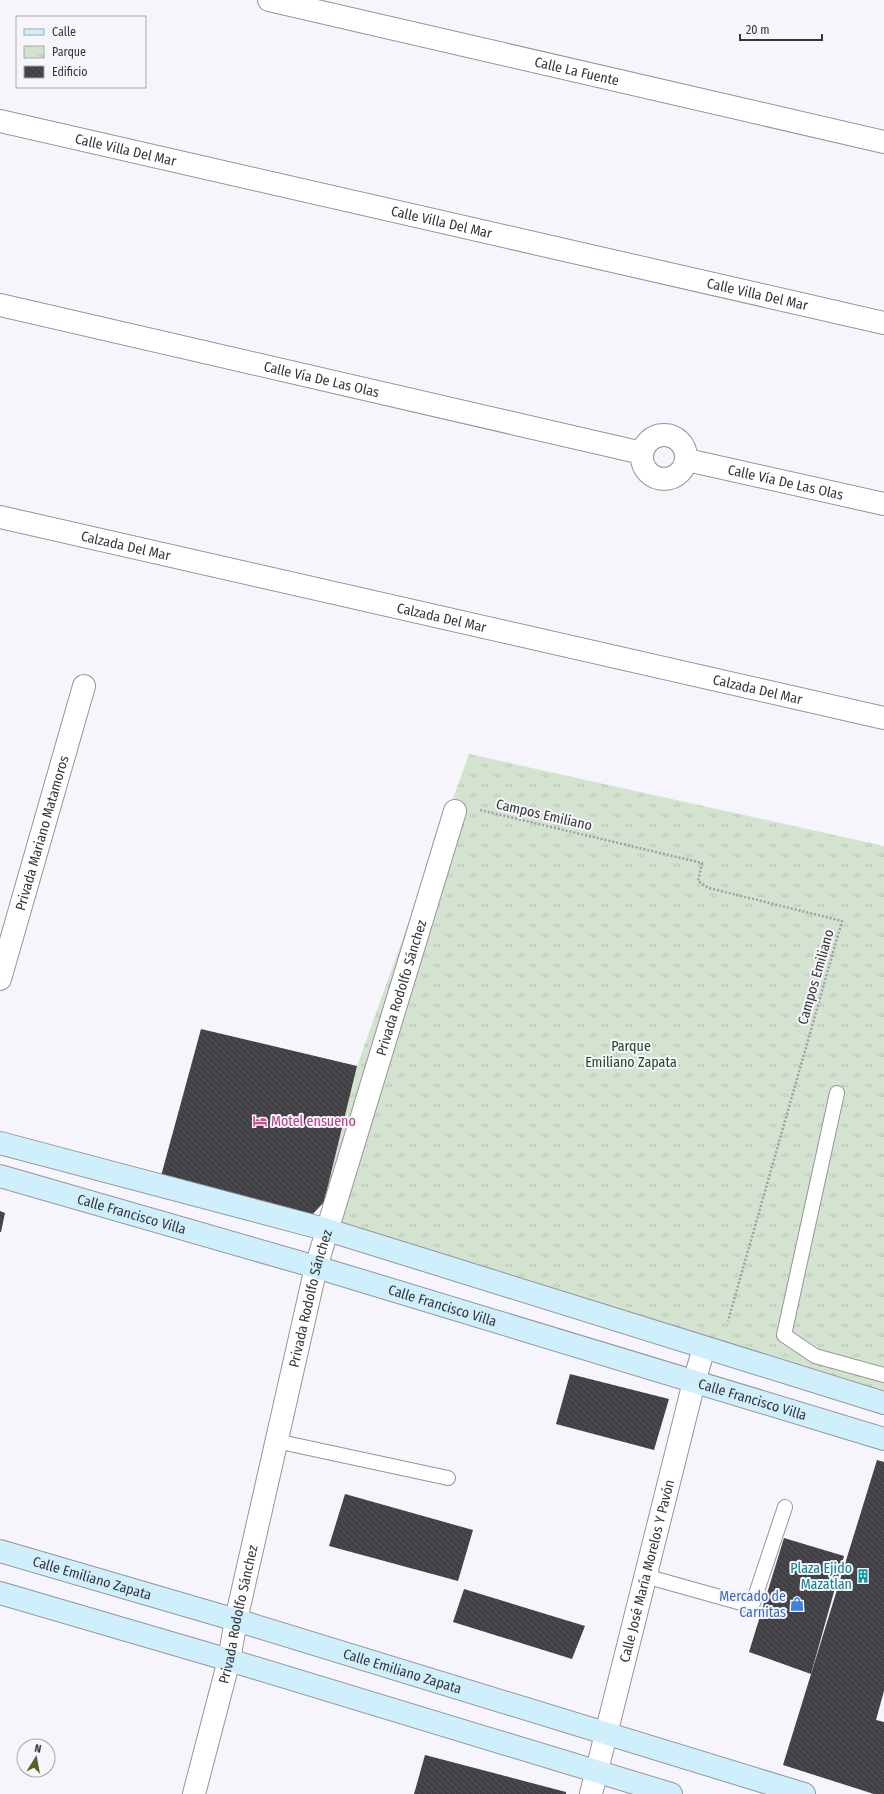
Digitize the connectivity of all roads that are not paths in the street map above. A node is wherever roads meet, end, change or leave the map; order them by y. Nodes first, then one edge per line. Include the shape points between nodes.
1 (269, 0) edge
2 (0, 121) edge
3 (884, 142) edge
4 (0, 305) edge
5 (884, 323) edge
6 (642, 453) junction
7 (687, 460) junction
8 (884, 504) edge
9 (0, 517) edge
10 (84, 686) dead end
11 (884, 718) edge
12 (464, 810) road end
13 (0, 979) edge
14 (837, 1094) dead end
15 (0, 1143) edge
16 (0, 1176) edge
17 (328, 1230) junction
18 (316, 1267) junction
19 (704, 1348) junction
20 (884, 1376) edge
21 (694, 1382) junction
22 (884, 1404) edge
23 (884, 1439) edge
24 (276, 1442) junction
25 (448, 1478) dead end
26 (785, 1507) dead end
27 (0, 1551) edge
28 (645, 1576) junction
29 (0, 1593) edge
30 (236, 1620) junction
31 (229, 1660) junction
32 (606, 1735) junction
33 (597, 1773) junction
34 (194, 1794) edge
35 (591, 1794) edge
36 (671, 1794) edge
37 (804, 1794) edge

1 - 3 street, Calle La Fuente
2 - 5 street, Calle Villa Del Mar
4 - 6 street, Calle Vía De Las Olas
6 - 7 street via 647,442 656,436 668,434 678,439 685,448
6 - 7 street via 643,465 650,474 661,479 672,477 682,470
7 - 8 street, Calle Vía De Las Olas
9 - 11 street, Calzada Del Mar
10 - 13 street, Privada Mariano Matamoros
12 - 17 street, Privada Rodolfo Sánchez
14 - 20 lane via 784,1334 815,1356
15 - 17 street
16 - 18 street, Calle Francisco Villa
17 - 18 street, Privada Rodolfo Sánchez
17 - 19 street
18 - 21 street, Calle Francisco Villa
18 - 24 street, Privada Rodolfo Sánchez
19 - 21 street, Calle José María Morelos Y Pavón
19 - 22 street
21 - 23 street, Calle Francisco Villa
21 - 28 street, Calle José María Morelos Y Pavón
24 - 25 lane
24 - 30 street, Privada Rodolfo Sánchez
26 - 28 lane via 752,1606
27 - 30 street, Calle Emiliano Zapata
28 - 32 street, Calle José María Morelos Y Pavón
29 - 31 street
30 - 31 street, Privada Rodolfo Sánchez
30 - 32 street, Calle Emiliano Zapata
31 - 33 street
31 - 34 street, Privada Rodolfo Sánchez
32 - 33 street, Calle José María Morelos Y Pavón
32 - 37 street, Calle Emiliano Zapata
33 - 35 street, Calle José María Morelos Y Pavón
33 - 36 street

